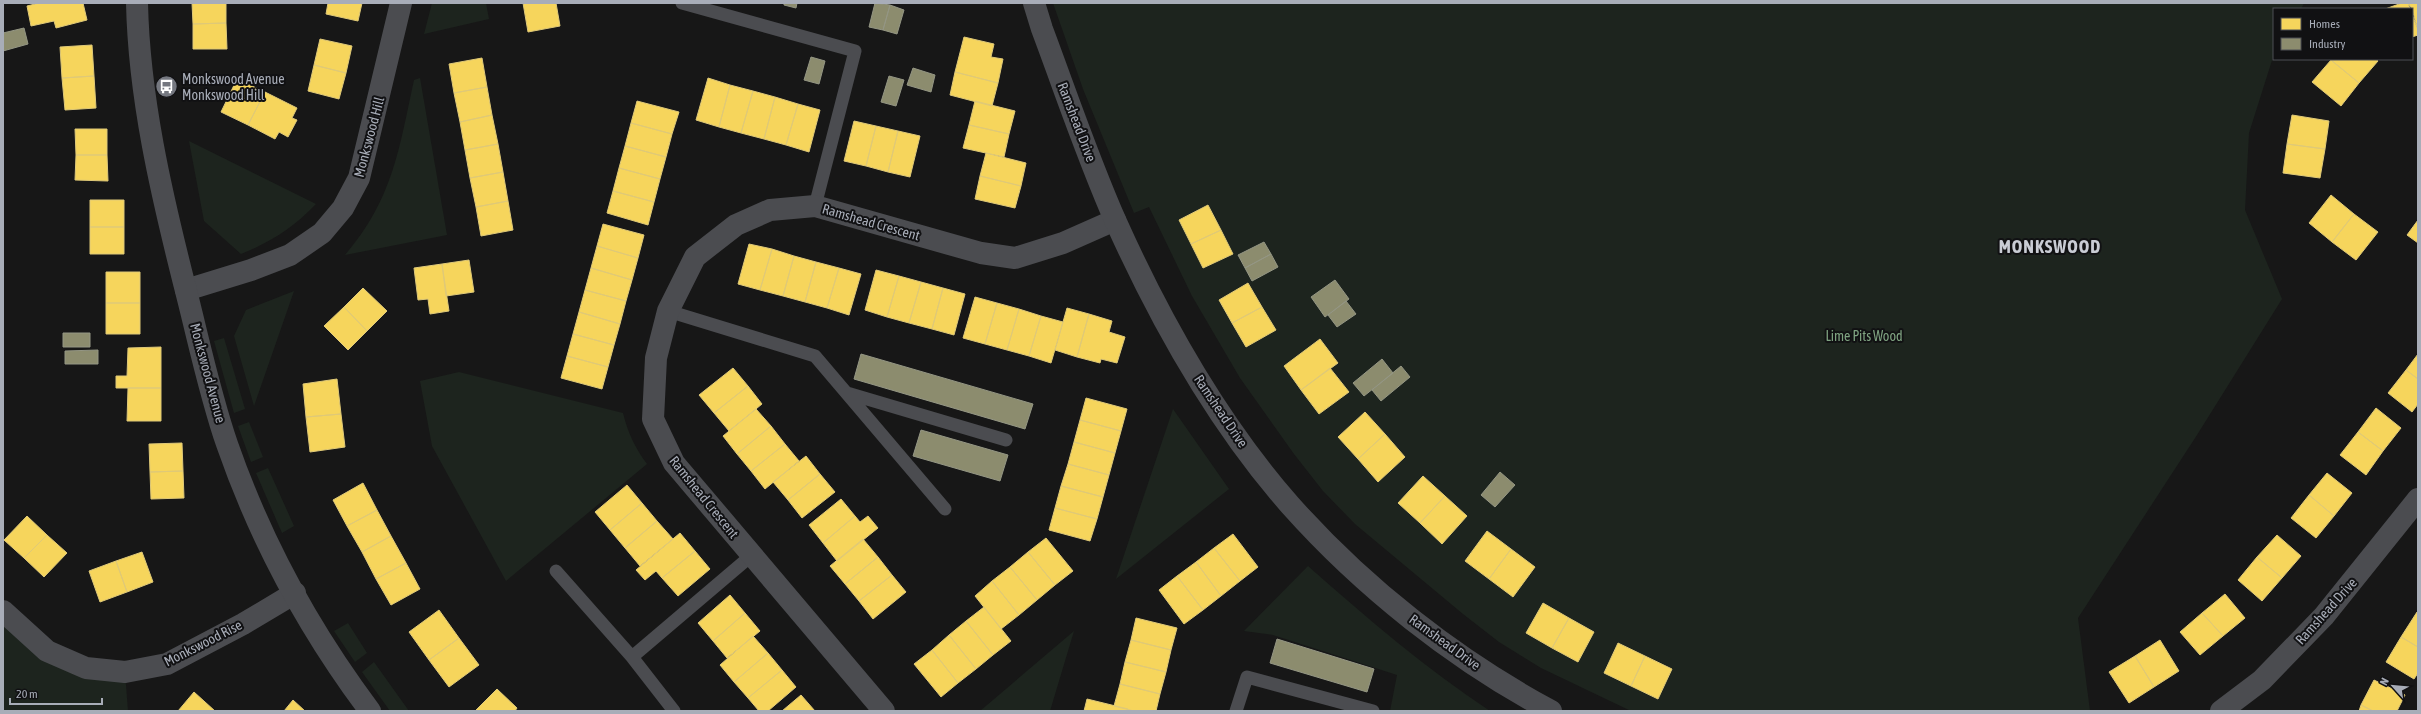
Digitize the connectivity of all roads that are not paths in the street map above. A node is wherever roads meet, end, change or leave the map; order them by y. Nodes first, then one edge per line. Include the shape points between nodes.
1 (137, 3) edge
2 (401, 3) edge
3 (682, 3) edge
4 (1034, 3) edge
5 (815, 206) junction
6 (1115, 220) junction
7 (186, 290) junction
8 (668, 311) junction
9 (846, 393) junction
10 (1006, 440) dead end
11 (2418, 499) edge
12 (945, 509) dead end
13 (752, 555) junction
14 (556, 571) dead end
15 (295, 593) junction
16 (3, 611) edge
17 (632, 657) junction
18 (370, 711) edge
19 (674, 711) edge
20 (884, 711) edge
21 (1236, 711) edge
22 (1373, 711) edge
23 (1551, 711) edge
24 (2221, 711) edge

1 - 7 street, Monkswood Avenue via 144,92 168,220
2 - 7 street, Monkswood Hill via 359,178 343,208 322,233 290,255
3 - 5 lane via 855,50
4 - 6 street, Ramshead Drive
5 - 6 street, Ramshead Crescent via 981,253 1015,258 1062,243
5 - 8 street, Ramshead Crescent via 770,210 736,225 695,257
6 - 23 street, Ramshead Drive via 1176,343 1239,440 1289,504 1364,578 1411,617 1461,656
7 - 15 street, Monkswood Avenue via 227,443 250,506
8 - 9 lane via 815,356
8 - 13 street, Ramshead Crescent via 656,358 653,419 674,463
9 - 10 lane
9 - 12 lane
11 - 24 street, Ramshead Drive via 2324,616 2262,680
13 - 17 lane
13 - 20 street, Ramshead Crescent
14 - 17 lane
15 - 16 street, Monkswood Rise via 167,664 125,672 86,668 47,650
15 - 18 street, Monkswood Avenue via 338,668
17 - 19 lane
21 - 22 lane via 1247,677

